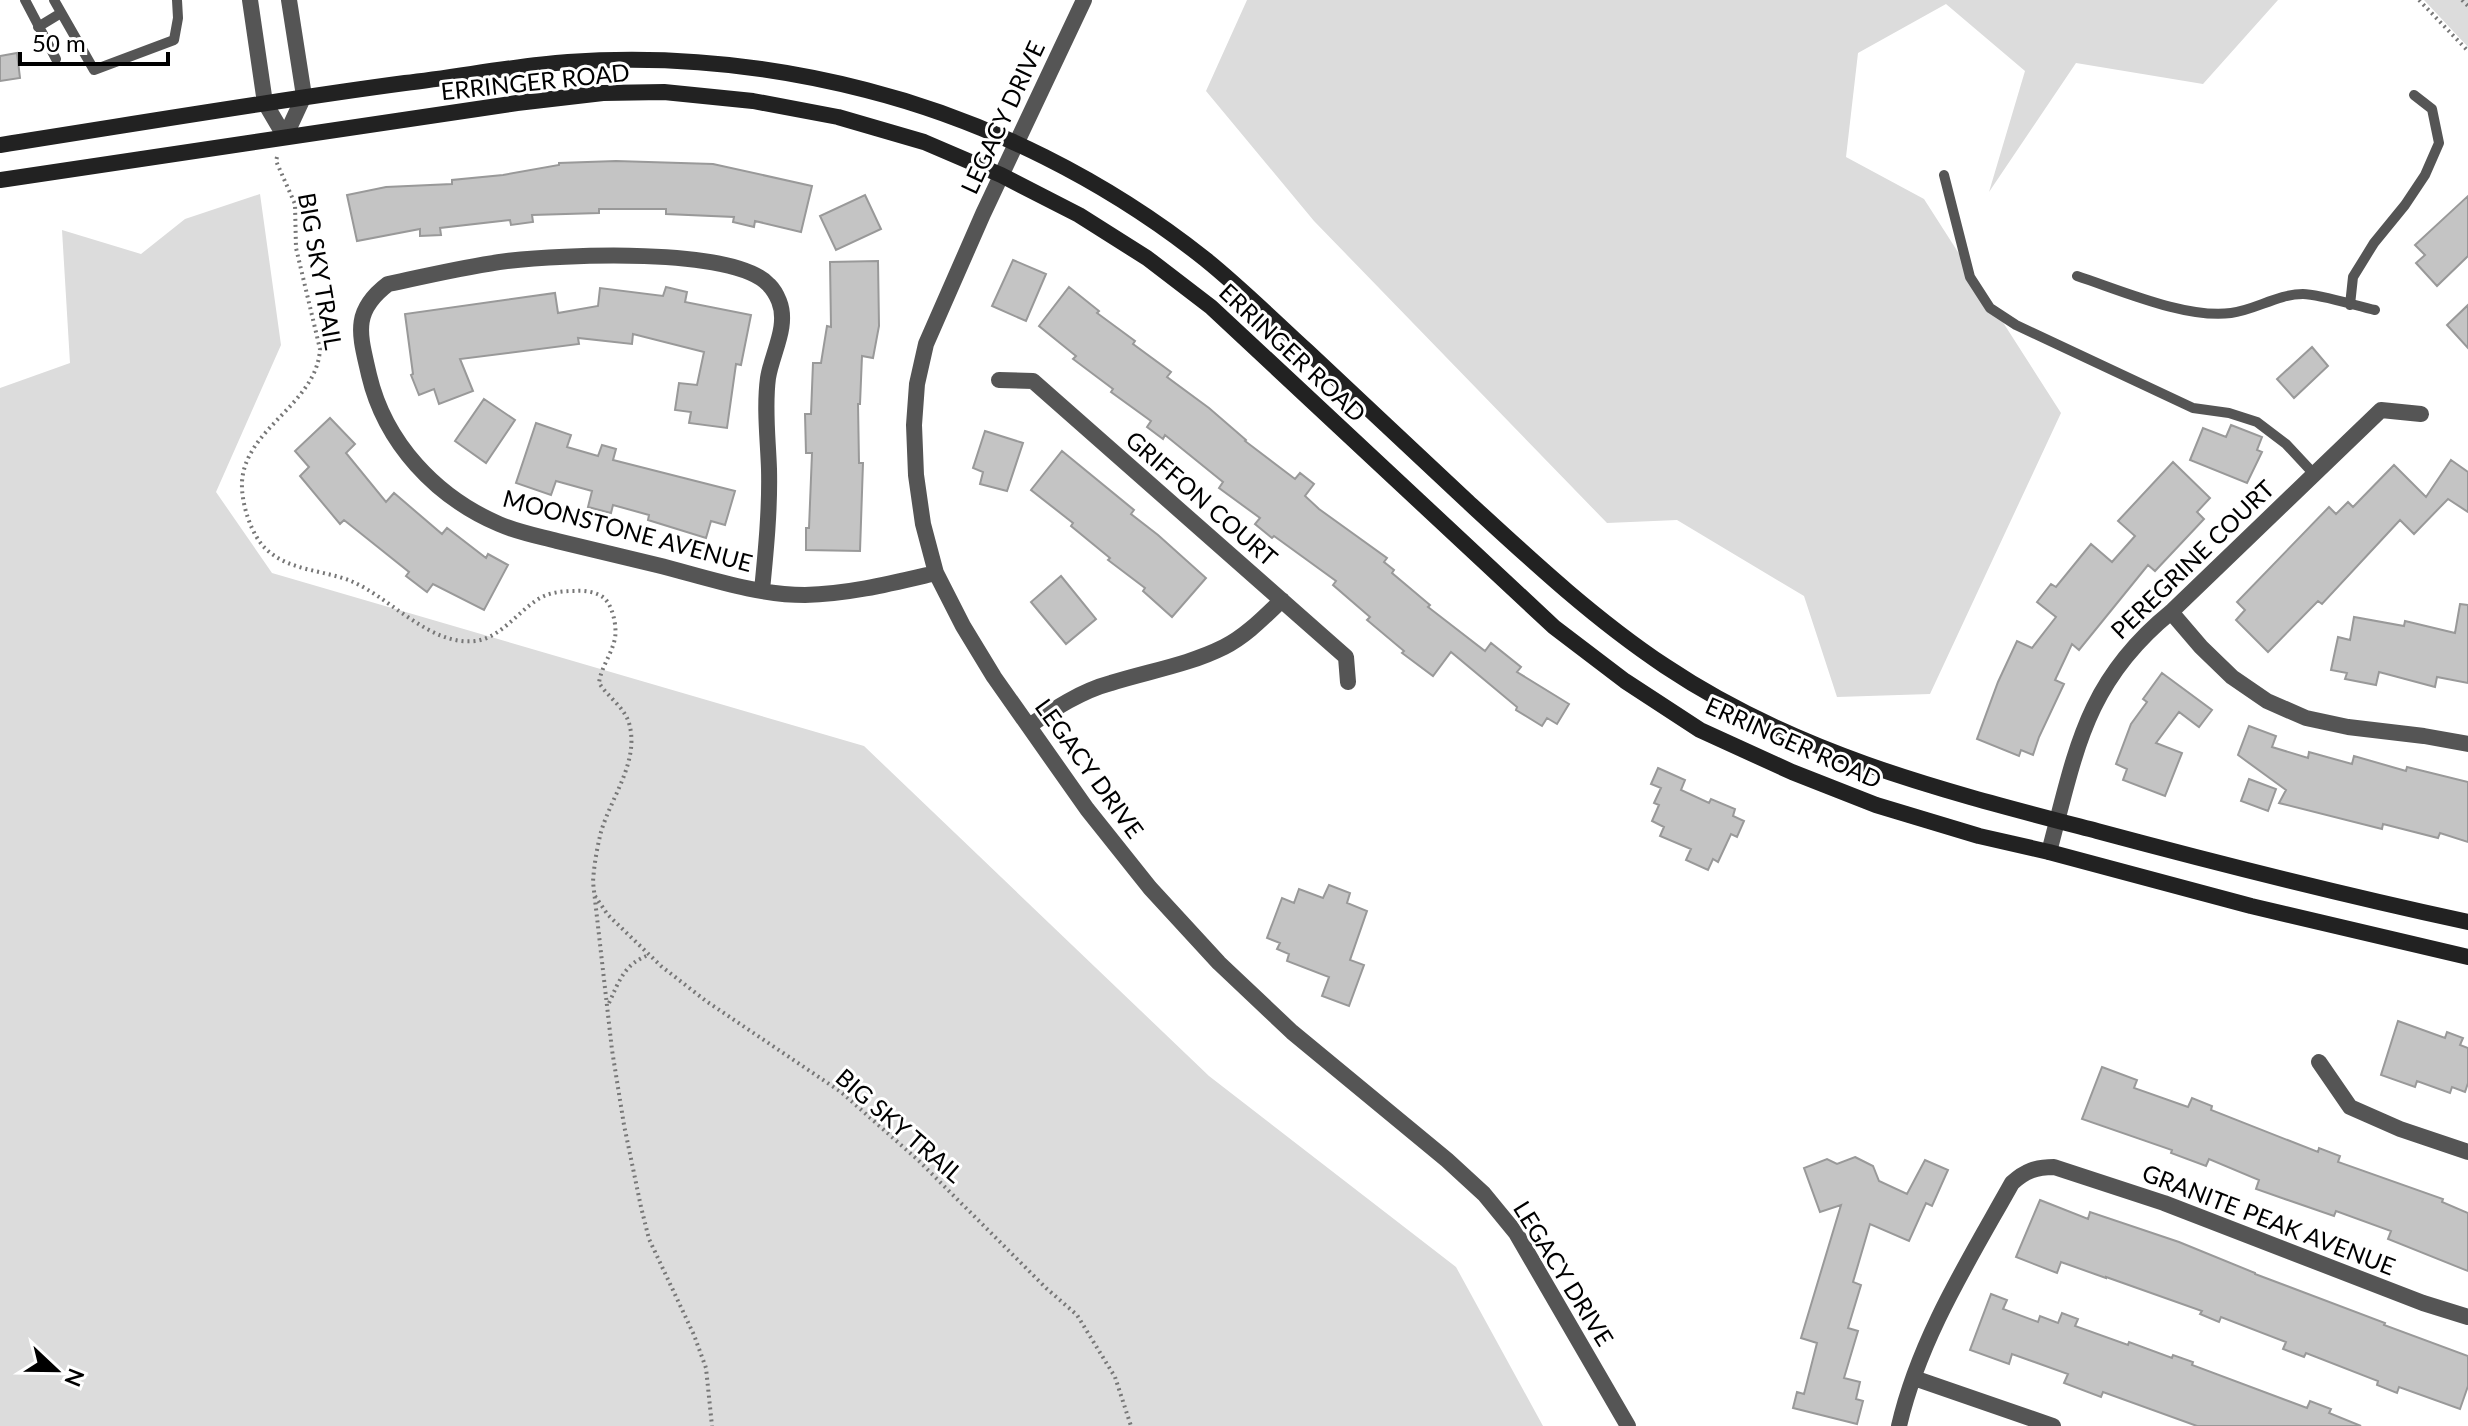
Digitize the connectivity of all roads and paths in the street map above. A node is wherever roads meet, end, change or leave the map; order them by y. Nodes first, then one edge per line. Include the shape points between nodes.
1 (25, 0) edge
2 (54, 0) edge
3 (177, 0) edge
4 (250, 0) edge
5 (289, 0) edge
6 (1084, 0) edge
7 (2419, 0) edge
8 (2462, 0) edge
9 (2468, 6) edge
10 (61, 13) junction
11 (38, 27) junction
12 (2468, 51) edge
13 (56, 59) dead end
14 (2414, 95) dead end
15 (304, 96) junction
16 (265, 103) junction
17 (285, 137) junction
18 (1016, 144) junction
19 (0, 145) edge
20 (1001, 175) junction
21 (1944, 175) dead end
22 (0, 180) edge
23 (2077, 276) dead end
24 (2350, 305) junction
25 (2375, 310) dead end
26 (999, 380) dead end
27 (2421, 414) dead end
28 (2314, 474) junction
29 (936, 573) junction
30 (762, 590) junction
31 (1282, 600) junction
32 (2171, 612) junction
33 (1348, 682) dead end
34 (1029, 726) junction
35 (2468, 744) edge
36 (2057, 821) junction
37 (2049, 852) junction
38 (594, 896) junction
39 (2468, 922) edge
40 (649, 955) junction
41 (2468, 957) edge
42 (608, 1005) junction
43 (2319, 1062) dead end
44 (2468, 1152) edge
45 (2468, 1317) edge
46 (1914, 1378) junction
47 (712, 1426) edge
48 (1131, 1426) edge
49 (1628, 1426) edge
50 (1899, 1426) edge
51 (2053, 1426) edge

1 - 11 lane
2 - 10 lane
3 - 10 lane via 174,40 94,70
4 - 16 street
5 - 15 street
6 - 18 street, LEGACY DRIVE
7 - 12 path
8 - 9 path
10 - 11 lane
11 - 13 lane
14 - 24 lane via 2432,109 2439,143 2425,175 2353,277
15 - 16 main road, ERRINGER ROAD
15 - 17 street
15 - 18 main road, ERRINGER ROAD via 566,62 695,62 864,89
16 - 17 street
16 - 19 main road, ERRINGER ROAD
17 - 20 main road, ERRINGER ROAD via 517,103 664,92 838,117 924,142
17 - 22 main road, ERRINGER ROAD
17 - 38 path, BIG SKY TRAIL via 276,161 295,204 296,248 320,349 319,365 245,463 241,483 254,530 266,549 285,561 352,581 440,637 457,641 485,639 550,593 581,590 605,598 615,638 599,683 629,724 631,751 594,861
18 - 20 street, LEGACY DRIVE
18 - 36 main road, ERRINGER ROAD via 1117,197 1204,259 1600,621 1670,670 1796,738 1882,772
20 - 29 street, LEGACY DRIVE via 931,331 917,384 916,475
20 - 37 main road, ERRINGER ROAD via 1079,215 1211,307 1554,627 1700,730 1876,805
21 - 28 lane via 1970,277 1990,308 2193,408 2257,422
23 - 24 lane via 2197,311 2232,313 2303,294
24 - 25 lane
26 - 31 street, GRIFFON COURT via 1033,381
27 - 28 street, PEREGRINE COURT via 2381,410
28 - 32 street, PEREGRINE COURT
29 - 30 street, MOONSTONE AVENUE via 843,593
29 - 34 street, LEGACY DRIVE via 986,665
30 - 30 street, MOONSTONE AVENUE via 502,526 434,484 385,421 371,383 359,333 374,294 388,284 505,261 575,255 717,264 743,270 769,285 780,303 783,323 768,376
31 - 33 street, GRIFFON COURT via 1346,657
31 - 34 street via 1227,646 1194,661 1108,683
32 - 35 street via 2232,677 2267,701 2306,718 2348,727
32 - 36 street, PEREGRINE COURT via 2118,665 2096,701 2079,740
34 - 49 street, LEGACY DRIVE via 1132,866 1219,963 1292,1032 1484,1194 1516,1233
36 - 37 street, PEREGRINE COURT
36 - 39 main road, ERRINGER ROAD
37 - 41 main road, ERRINGER ROAD
38 - 40 path, BIG SKY TRAIL
38 - 42 path, BIG SKY TRAIL
40 - 42 path via 626,969
40 - 48 path, BIG SKY TRAIL via 706,1001 841,1092 1077,1315 1115,1377
42 - 47 path, BIG SKY TRAIL via 616,1080 641,1207 649,1239 706,1368
43 - 44 street via 2350,1107
45 - 46 street, GRANITE PEAK AVENUE via 2164,1203 2054,1167 2038,1167 2012,1183 1932,1331
46 - 50 street
46 - 51 street

